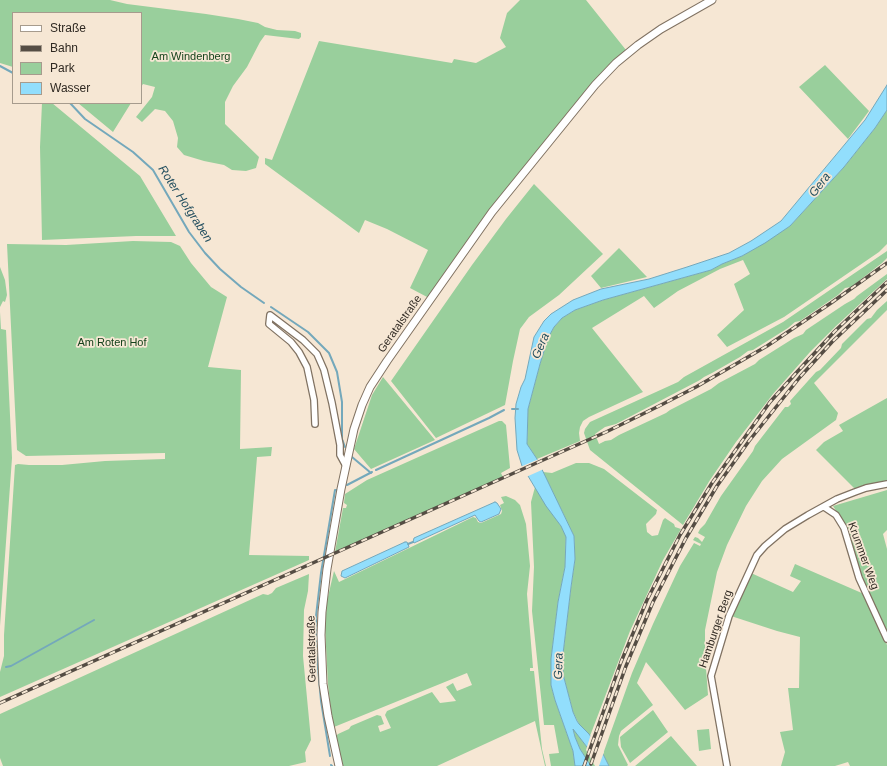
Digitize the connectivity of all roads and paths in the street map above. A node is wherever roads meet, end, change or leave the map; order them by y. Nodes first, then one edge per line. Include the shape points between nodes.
1 (712, 0) edge
2 (315, 424) dead end
3 (346, 466) junction
4 (887, 484) edge
5 (824, 507) junction
6 (887, 639) edge
7 (339, 766) edge
8 (727, 766) edge

1 - 3 street, Geratalstraße via 656,33 616,63 595,85 492,212 370,387 354,429
2 - 3 street via 314,400 307,367 291,342 269,324 270,315 317,354 332,402 340,455
3 - 7 street, Geratalstraße via 324,591 321,635 328,716
4 - 5 street, Hamburger Berg via 855,492
5 - 6 street, Krummer Weg via 836,516 844,528 859,578
5 - 8 street, Hamburger Berg via 785,529 761,550 750,566 729,616 711,676

